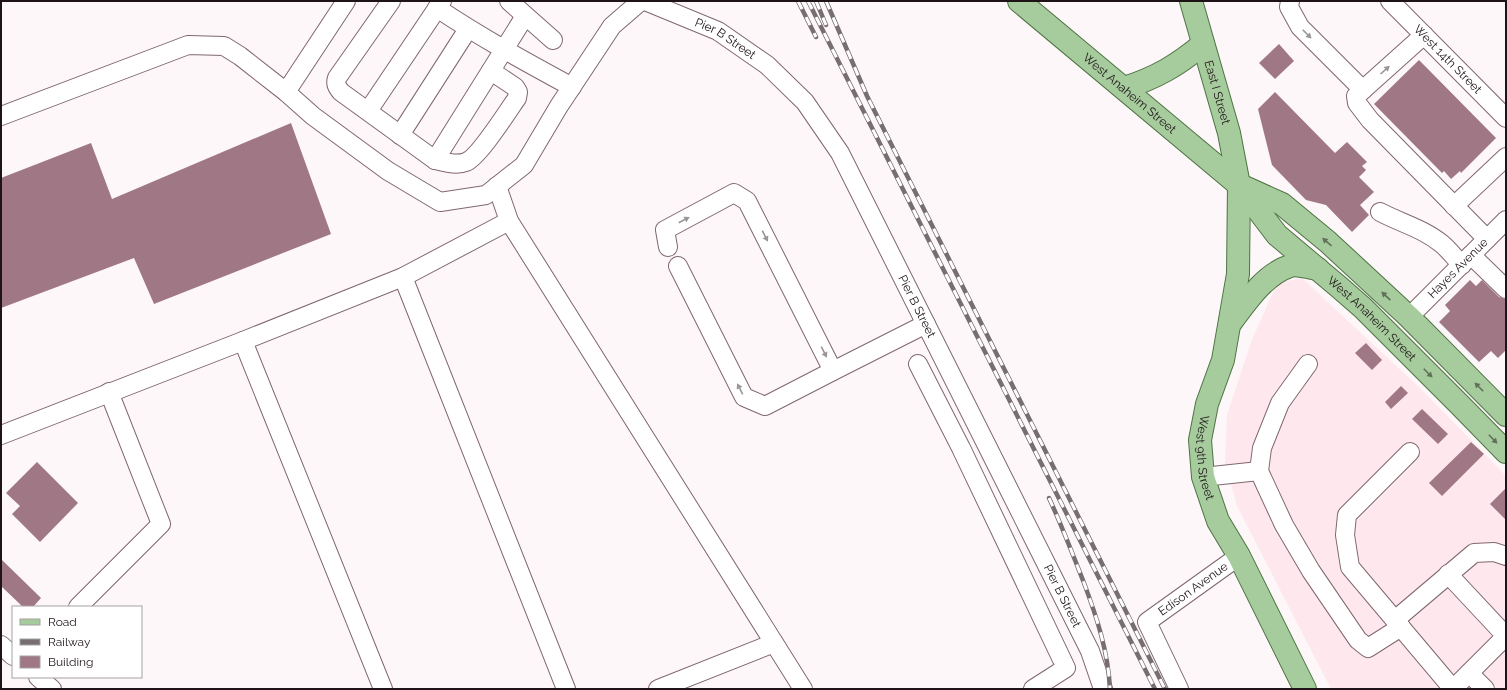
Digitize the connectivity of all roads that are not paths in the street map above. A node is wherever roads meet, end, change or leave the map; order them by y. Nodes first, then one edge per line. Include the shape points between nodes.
1 (346, 1) edge
2 (391, 1) edge
3 (509, 1) edge
4 (641, 1) edge
5 (645, 1) edge
6 (1019, 1) edge
7 (1191, 1) edge
8 (1290, 1) edge
9 (1390, 1) edge
10 (439, 5) edge
11 (525, 16) junction
12 (468, 28) junction
13 (1424, 35) junction
14 (553, 40) dead end
15 (1203, 44) junction
16 (503, 50) junction
17 (491, 71) junction
18 (572, 87) junction
19 (1124, 88) junction
20 (286, 92) junction
21 (1359, 93) junction
22 (368, 111) junction
23 (1, 116) edge
24 (1506, 118) edge
25 (400, 135) junction
26 (1506, 157) edge
27 (435, 160) junction
28 (1239, 185) junction
29 (497, 186) junction
30 (1454, 206) junction
31 (1380, 212) dead end
32 (1506, 220) edge
33 (509, 221) junction
34 (1487, 239) junction
35 (668, 247) dead end
36 (1467, 260) junction
37 (678, 266) dead end
38 (1318, 269) junction
39 (403, 277) junction
40 (1506, 289) edge
41 (1409, 317) junction
42 (1230, 323) junction
43 (926, 324) junction
44 (243, 341) junction
45 (918, 364) dead end
46 (1308, 364) dead end
47 (833, 371) junction
48 (109, 392) junction
49 (1506, 415) edge
50 (1, 435) edge
51 (1410, 452) dead end
52 (1506, 452) edge
53 (1259, 471) junction
54 (1202, 477) junction
55 (1239, 556) junction
56 (1506, 556) edge
57 (1448, 574) junction
58 (79, 606) edge
59 (1398, 624) junction
60 (1506, 636) edge
61 (774, 642) junction
62 (1, 646) edge
63 (12, 655) edge
64 (1469, 673) junction
65 (39, 678) edge
66 (52, 689) edge
67 (383, 689) edge
68 (566, 689) edge
69 (658, 689) edge
70 (803, 689) edge
71 (1033, 689) edge
72 (1102, 689) edge
73 (1179, 689) edge
74 (1305, 689) edge
75 (1453, 689) edge
76 (1485, 689) edge

1 - 20 street
2 - 22 street via 335,82 341,92
3 - 11 street
4 - 18 street via 612,26
5 - 43 street, Pier B Street via 718,31 767,65 805,102 840,152
6 - 19 main road, West Anaheim Street
7 - 15 main road, East I Street
8 -> 21 street via 1289,7 1300,27
9 - 13 street, West 14th Street
10 - 12 street
10 - 22 street
11 - 14 street
11 - 16 street
12 - 16 street
12 - 25 street
21 -> 13 street
13 - 24 street, West 14th Street
15 - 19 main road via 1183,61 1161,74
15 - 28 main road, East I Street via 1229,132
16 - 17 street
16 - 18 street
17 - 27 street
17 - 27 street via 515,87 518,92 517,98 477,153 467,162 453,164
18 - 29 street via 524,165
19 - 28 main road, West Anaheim Street
20 - 23 street via 224,46 188,45
20 - 29 street via 313,116 388,171 440,202 486,195
21 - 30 street via 1357,103 1370,120
22 - 25 street
25 - 27 street
26 - 30 street
28 - 38 main road, West Anaheim Street via 1277,235
41 -> 28 main road, West Anaheim Street via 1328,242 1282,204
28 - 42 main road, West 9th Street via 1238,274
29 - 33 street
30 - 34 street
31 - 36 street via 1420,230
32 - 34 street, Hayes Avenue
33 - 39 street
33 - 61 street
34 - 36 street, Hayes Avenue
35 -> 47 street via 665,230 734,193 748,201
36 - 40 street
36 - 41 street, Hayes Avenue
47 -> 37 street via 764,406 744,396
38 - 42 main road via 1291,265 1269,277
38 -> 52 main road, West Anaheim Street via 1363,308
39 - 44 street
39 - 68 street
49 -> 41 main road, West Anaheim Street
42 - 54 main road, West 9th Street via 1223,360 1207,404 1200,440
43 - 47 street
43 - 72 street, Pier B Street via 1090,651
44 - 48 street
44 - 67 street
45 - 71 street via 1066,668
46 - 53 street via 1280,403 1262,448
48 - 50 street
48 - 58 street via 161,524
51 - 59 street via 1347,515 1345,535 1350,567
53 - 54 street
53 - 59 street via 1284,525 1358,640 1368,648
54 - 55 main road, West 9th Street via 1218,521
55 - 73 street, Edison Avenue via 1148,622
55 - 74 main road, West 9th Street
56 - 57 street via 1494,552 1474,553
57 - 59 street
57 - 60 street
59 - 75 street
60 - 64 street
61 - 69 street
61 - 70 street
62 - 63 street
64 - 75 street
64 - 76 street
65 - 66 street

